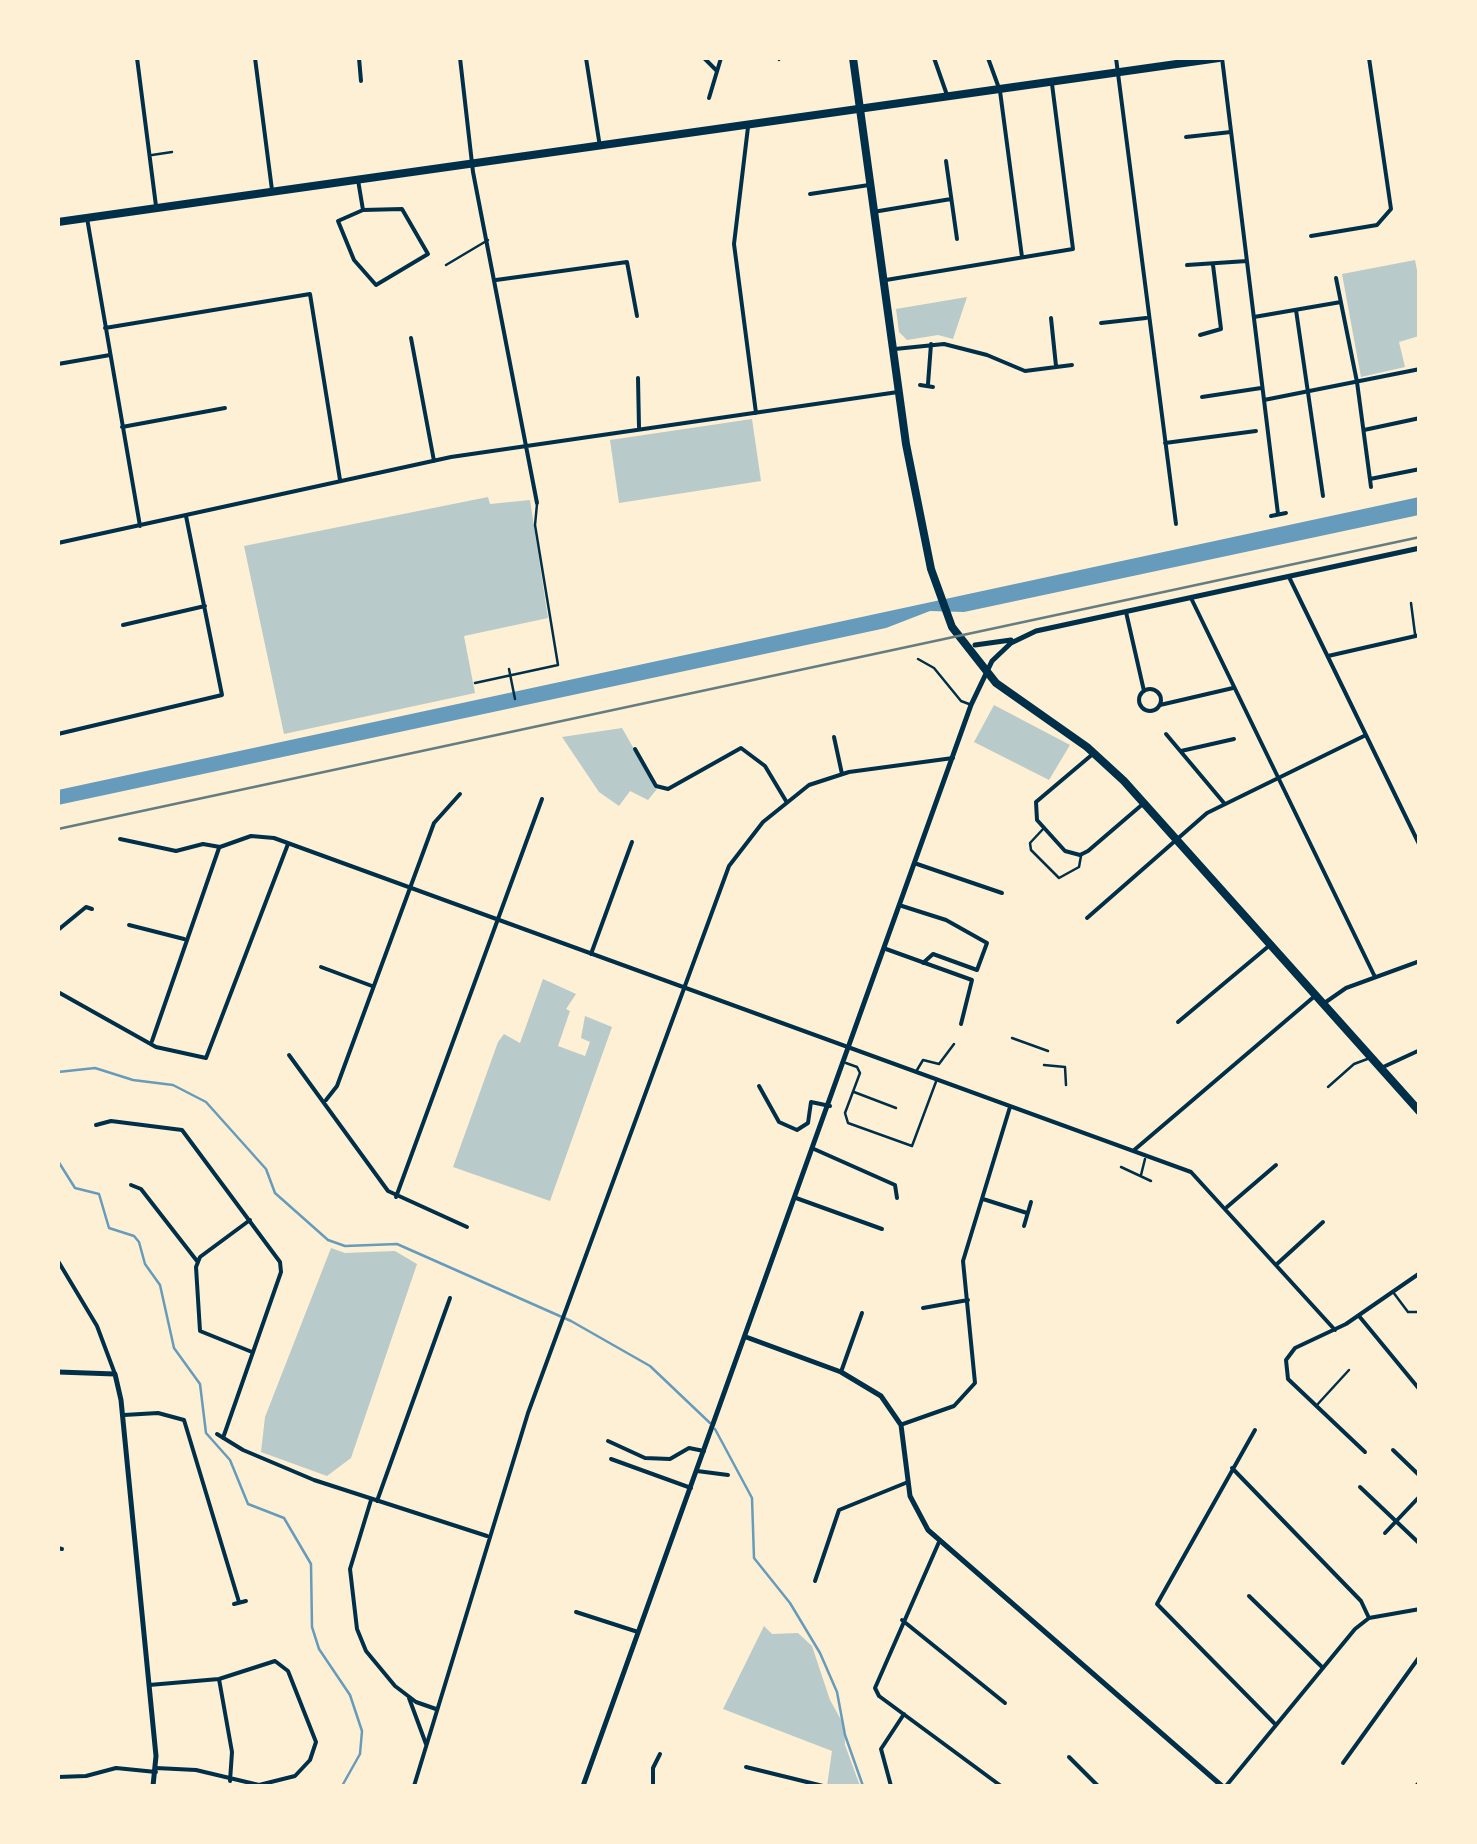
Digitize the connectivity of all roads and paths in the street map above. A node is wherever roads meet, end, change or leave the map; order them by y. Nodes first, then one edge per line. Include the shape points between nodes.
1 (137, 58) edge
2 (255, 58) edge
3 (358, 58) edge
4 (460, 58) edge
5 (586, 58) edge
6 (704, 58) edge
7 (721, 58) edge
8 (854, 58) edge
9 (934, 58) edge
10 (988, 58) edge
11 (1116, 58) edge
12 (1221, 58) edge
13 (1369, 58) edge
14 (1194, 59) edge
15 (717, 71) junction
16 (1119, 72) junction
17 (361, 80) dead end
18 (1052, 82) junction
19 (1000, 91) junction
20 (709, 98) dead end
21 (947, 98) junction
22 (858, 112) junction
23 (748, 127) junction
24 (1231, 132) junction
25 (1186, 137) dead end
26 (600, 148) junction
27 (172, 152) dead end
28 (150, 156) junction
29 (946, 161) dead end
30 (473, 164) junction
31 (358, 178) junction
32 (869, 185) junction
33 (272, 190) junction
34 (810, 194) dead end
35 (951, 199) junction
36 (156, 207) junction
37 (363, 210) junction
38 (873, 212) junction
39 (88, 218) junction
40 (58, 222) edge
41 (1311, 236) dead end
42 (957, 239) dead end
43 (488, 240) junction
44 (1022, 257) junction
45 (1246, 261) junction
46 (446, 265) dead end
47 (1213, 265) junction
48 (1188, 266) dead end
49 (1336, 278) dead end
50 (496, 280) junction
51 (882, 281) junction
52 (1341, 302) junction
53 (1296, 310) junction
54 (637, 316) dead end
55 (1254, 317) junction
56 (1148, 318) junction
57 (1101, 323) dead end
58 (1041, 326) dead end
59 (105, 328) junction
60 (1200, 335) dead end
61 (411, 338) dead end
62 (932, 344) junction
63 (890, 349) junction
64 (110, 356) junction
65 (58, 364) edge
66 (1072, 366) dead end
67 (1056, 368) junction
68 (1420, 369) edge
69 (638, 378) dead end
70 (1358, 382) junction
71 (920, 386) dead end
72 (1262, 388) junction
73 (1310, 391) junction
74 (898, 392) junction
75 (1202, 397) dead end
76 (1264, 400) junction
77 (225, 408) dead end
78 (756, 413) junction
79 (1420, 418) edge
80 (122, 428) junction
81 (640, 430) junction
82 (1364, 430) junction
83 (1256, 431) dead end
84 (1166, 442) junction
85 (526, 445) junction
86 (434, 461) junction
87 (1420, 468) edge
88 (1370, 479) junction
89 (340, 481) junction
90 (1371, 487) dead end
91 (1323, 496) dead end
92 (537, 503) joint
93 (1286, 513) dead end
94 (1278, 514) junction
95 (186, 516) junction
96 (1271, 516) dead end
97 (1176, 524) dead end
98 (140, 526) junction
99 (58, 544) edge
100 (1420, 548) edge
101 (1288, 576) junction
102 (1191, 598) junction
103 (1411, 603) dead end
104 (206, 606) junction
105 (1126, 612) junction
106 (123, 625) dead end
107 (1417, 635) edge
108 (1020, 638) junction
109 (961, 641) junction
110 (974, 645) joint
111 (1328, 656) junction
112 (918, 659) dead end
113 (509, 669) dead end
114 (985, 673) junction
115 (510, 675) junction
116 (475, 683) dead end
117 (1235, 688) junction
118 (1144, 690) junction
119 (514, 699) dead end
120 (971, 704) junction
121 (1160, 706) junction
122 (58, 734) edge
123 (1166, 734) dead end
124 (1366, 735) junction
125 (834, 737) dead end
126 (1234, 739) dead end
127 (635, 749) dead end
128 (1181, 751) junction
129 (1094, 752) junction
130 (953, 758) junction
131 (842, 774) junction
132 (1279, 778) junction
133 (658, 789) junction
134 (460, 794) dead end
135 (650, 797) dead end
136 (542, 799) dead end
137 (786, 801) junction
138 (1144, 803) junction
139 (1224, 804) junction
140 (1045, 828) junction
141 (133, 835) dead end
142 (1177, 838) junction
143 (120, 839) dead end
144 (130, 842) junction
145 (632, 842) dead end
146 (288, 844) junction
147 (1420, 846) edge
148 (220, 847) junction
149 (1081, 854) junction
150 (917, 864) junction
151 (409, 888) junction
152 (1002, 893) dead end
153 (88, 905) dead end
154 (902, 906) junction
155 (1087, 918) dead end
156 (497, 919) junction
157 (130, 925) dead end
158 (137, 929) junction
159 (58, 930) edge
160 (135, 938) dead end
161 (184, 939) junction
162 (1270, 944) junction
163 (886, 949) junction
164 (592, 954) junction
165 (1420, 961) edge
166 (923, 962) junction
167 (321, 967) dead end
168 (1375, 977) junction
169 (372, 986) junction
170 (682, 986) junction
171 (58, 992) edge
172 (1316, 995) junction
173 (1323, 1004) junction
174 (1178, 1022) dead end
175 (960, 1024) dead end
176 (1012, 1038) dead end
177 (152, 1042) junction
178 (954, 1044) dead end
179 (852, 1046) junction
180 (1420, 1050) edge
181 (1048, 1051) dead end
182 (289, 1055) dead end
183 (1371, 1057) junction
184 (846, 1063) junction
185 (1044, 1064) dead end
186 (1380, 1068) junction
187 (916, 1071) junction
188 (937, 1079) junction
189 (1066, 1085) dead end
190 (758, 1086) dead end
191 (1328, 1087) dead end
192 (853, 1091) junction
193 (326, 1100) junction
194 (830, 1106) junction
195 (1010, 1107) junction
196 (896, 1108) dead end
197 (1420, 1112) edge
198 (96, 1125) dead end
199 (814, 1149) junction
200 (1132, 1152) junction
201 (1146, 1156) junction
202 (1276, 1165) dead end
203 (1121, 1167) dead end
204 (1141, 1176) junction
205 (1151, 1181) dead end
206 (132, 1185) dead end
207 (396, 1197) junction
208 (796, 1198) junction
209 (897, 1198) dead end
210 (984, 1199) junction
211 (1031, 1202) dead end
212 (1227, 1207) junction
213 (1028, 1213) junction
214 (250, 1220) junction
215 (1323, 1222) dead end
216 (1024, 1226) dead end
217 (467, 1227) dead end
218 (882, 1229) dead end
219 (58, 1261) edge
220 (197, 1261) junction
221 (1277, 1264) junction
222 (1420, 1273) edge
223 (1392, 1292) junction
224 (450, 1298) dead end
225 (968, 1300) junction
226 (923, 1308) dead end
227 (862, 1312) dead end
228 (1420, 1312) edge
229 (1358, 1316) junction
230 (1335, 1330) junction
231 (746, 1337) junction
232 (252, 1352) junction
233 (1349, 1370) dead end
234 (58, 1372) edge
235 (841, 1372) junction
236 (115, 1374) junction
237 (1418, 1392) edge
238 (1315, 1407) junction
239 (124, 1416) junction
240 (902, 1425) junction
241 (1255, 1430) dead end
242 (608, 1441) dead end
243 (1393, 1450) dead end
244 (704, 1451) junction
245 (1365, 1452) dead end
246 (612, 1460) dead end
247 (1232, 1468) junction
248 (697, 1471) junction
249 (728, 1475) dead end
250 (1420, 1476) edge
251 (908, 1482) junction
252 (1360, 1487) dead end
253 (691, 1488) junction
254 (1420, 1496) edge
255 (374, 1501) junction
256 (1396, 1521) junction
257 (1385, 1533) dead end
258 (488, 1536) junction
259 (938, 1542) junction
260 (1420, 1544) edge
261 (816, 1581) dead end
262 (1249, 1596) dead end
263 (240, 1602) dead end
264 (1419, 1609) edge
265 (576, 1612) dead end
266 (1369, 1618) junction
267 (902, 1620) junction
268 (638, 1632) junction
269 (1420, 1656) edge
270 (1323, 1668) junction
271 (220, 1678) junction
272 (149, 1686) junction
273 (409, 1698) junction
274 (1005, 1703) dead end
275 (436, 1710) junction
276 (904, 1714) junction
277 (1276, 1725) junction
278 (426, 1744) junction
279 (660, 1754) dead end
280 (1069, 1757) dead end
281 (1343, 1764) dead end
282 (746, 1768) dead end
283 (156, 1770) junction
284 (58, 1777) edge
285 (230, 1781) junction
286 (154, 1786) edge
287 (414, 1786) edge
288 (584, 1786) edge
289 (653, 1786) edge
290 (823, 1786) edge
291 (891, 1786) edge
292 (1001, 1786) edge
293 (1098, 1786) edge
294 (1224, 1786) edge

1 - 28 street
2 - 33 street
3 - 17 street
4 - 30 street
5 - 26 street
6 - 15 street
7 - 15 street
8 - 22 main road
9 - 21 street
10 - 19 street
11 - 16 street
12 - 14 main road
12 - 24 street
13 - 41 street via 1390,212 1376,225
14 - 16 main road
15 - 20 street
16 - 18 main road
16 - 56 street
18 - 19 main road
18 - 44 street via 1073,249
19 - 21 main road
19 - 44 street
21 - 22 main road
22 - 23 main road
22 - 32 main road
23 - 26 main road
23 - 78 street via 734,244
24 - 25 street
24 - 45 street
26 - 30 main road
27 - 28 lane
28 - 36 street
29 - 35 street
30 - 31 main road
30 - 43 street
31 - 33 main road
31 - 37 street
32 - 34 street
32 - 38 main road
33 - 36 main road
35 - 38 street
35 - 42 street
36 - 39 main road
37 - 37 street via 338,222 354,260 376,284 428,254 402,209
38 - 51 main road
39 - 40 main road
39 - 59 street
43 - 46 lane
43 - 50 street
44 - 51 street
45 - 47 street
45 - 55 street
47 - 48 street
47 - 60 street via 1221,328
49 - 52 street
50 - 54 street via 628,262
50 - 85 street
51 - 63 main road
52 - 53 street
52 - 70 street
53 - 55 street
53 - 73 street
55 - 72 street
56 - 57 street
56 - 84 street
58 - 67 street via 1049,321
59 - 64 street
59 - 89 street via 310,294
61 - 86 street
62 - 63 street
62 - 67 street via 987,355 1018,370
62 - 71 street via 931,386
63 - 74 main road
64 - 65 street
64 - 80 street
66 - 67 street
68 - 70 street
69 - 81 street
70 - 73 street
70 - 82 street
72 - 75 street
72 - 76 street
73 - 76 street
73 - 91 street
74 - 78 street
74 - 109 main road via 937,590
76 - 94 street
77 - 80 street
78 - 81 street
79 - 82 street
80 - 98 street
81 - 85 street
82 - 88 street
83 - 84 street
84 - 97 street
85 - 86 street
85 - 92 street
86 - 89 street
87 - 88 street
88 - 90 street
89 - 95 street
92 - 115 lane via 558,665
93 - 94 street
94 - 96 street
95 - 98 street
95 - 104 street
98 - 99 street
100 - 101 street
101 - 102 street
101 - 111 street
102 - 105 street
102 - 117 street
103 - 107 lane
104 - 106 street
104 - 122 street via 222,696
105 - 108 street
105 - 118 street
107 - 111 street
108 - 110 street
108 - 114 street
109 - 110 main road
109 - 114 main road
111 - 124 street
112 - 120 lane
113 - 115 lane
114 - 120 street
114 - 129 main road
115 - 116 lane
115 - 119 lane
117 - 121 street
117 - 132 street
118 - 121 street via 1158,692
118 - 121 street via 1141,707
120 - 130 street
123 - 128 street
124 - 132 street
124 - 147 street
125 - 131 street
126 - 128 street
127 - 133 street
128 - 139 street
129 - 138 main road
129 - 140 street via 1036,802 1034,812
130 - 131 street
130 - 150 street
131 - 137 street
132 - 139 street
132 - 168 street
133 - 135 street
133 - 137 street via 668,790 738,748 759,759
134 - 151 street via 436,819
136 - 156 street
137 - 170 street via 729,866
138 - 142 main road
138 - 149 street
139 - 142 street
140 - 149 street via 1065,851
140 - 149 lane via 1031,850 1059,878 1079,867
141 - 144 street
142 - 155 street
142 - 162 main road
143 - 144 street
144 - 148 street via 170,852
145 - 164 street
146 - 148 street via 256,835
146 - 151 street
146 - 177 street via 210,1054 199,1060
148 - 161 street
150 - 152 street
150 - 154 street
151 - 156 street
151 - 169 street
153 - 159 street
154 - 163 street
154 - 166 street via 987,943 977,970 933,954
156 - 164 street
156 - 207 street
157 - 158 street
158 - 160 street
158 - 161 street via 149,926
161 - 177 street
162 - 172 main road
162 - 174 street
163 - 166 street
163 - 179 street
164 - 170 street
165 - 168 street
166 - 175 street via 972,980
167 - 169 street
168 - 173 street
169 - 193 street
170 - 179 street
170 - 258 street
171 - 177 street
172 - 173 main road
172 - 200 street
173 - 183 main road
176 - 181 lane
178 - 187 lane via 939,1064 923,1060
179 - 184 street
179 - 187 street
180 - 186 street
182 - 193 street
183 - 186 main road
183 - 191 lane
184 - 192 lane via 859,1070
184 - 194 street
185 - 189 lane via 1065,1067
186 - 197 main road
187 - 188 street
188 - 192 lane via 912,1146 848,1123 844,1113
188 - 195 street
190 - 194 street via 779,1122 797,1130 808,1124 811,1102
192 - 196 lane
193 - 207 street
194 - 199 street
195 - 200 street
195 - 210 street
198 - 214 street via 182,1130
199 - 208 street
199 - 209 street via 895,1185
200 - 201 street
201 - 204 lane
201 - 212 street via 1198,1175
202 - 212 street
203 - 204 lane
204 - 205 lane
206 - 220 street
207 - 217 street
208 - 218 street
208 - 231 street
210 - 213 street
210 - 225 street via 964,1261
211 - 213 street
212 - 221 street
213 - 216 street
214 - 220 street
214 - 232 street via 282,1269
215 - 221 street
219 - 236 street via 97,1326
220 - 232 street via 200,1331
221 - 230 street
222 - 223 street
223 - 228 lane via 1408,1312
223 - 229 street
224 - 255 street
225 - 226 street
225 - 240 street via 975,1383 954,1406
227 - 235 street
229 - 230 street
229 - 237 street
230 - 238 street via 1295,1348 1286,1360 1288,1379
231 - 235 street
231 - 244 street
232 - 255 street via 220,1436
233 - 238 lane
234 - 236 street
235 - 240 street via 872,1388
236 - 239 street
238 - 245 street
239 - 263 street via 168,1414 186,1423
239 - 272 street
240 - 251 street
241 - 247 street
242 - 244 street via 646,1458
243 - 250 street
244 - 248 street
246 - 253 street
247 - 266 street via 1361,1601
247 - 277 street via 1156,1604
248 - 249 street
248 - 253 street
251 - 259 street via 914,1509
251 - 261 street via 839,1510
252 - 256 street
253 - 268 street
254 - 256 street
255 - 258 street
255 - 273 street via 352,1558 352,1612 370,1657
256 - 257 street
256 - 260 street
258 - 275 street
259 - 267 street
259 - 294 street
262 - 270 street
264 - 266 street
265 - 268 street
266 - 270 street
267 - 274 street
267 - 276 street via 875,1688
268 - 288 street
269 - 281 street
270 - 277 street
271 - 272 street
271 - 285 street
271 - 285 street via 280,1663 316,1742 295,1776 259,1785
272 - 283 street
273 - 275 street
273 - 278 street
275 - 278 street
276 - 291 street via 881,1749
276 - 292 street
277 - 294 street
278 - 287 street
279 - 289 street
280 - 293 street
282 - 290 street
283 - 284 street
283 - 285 street via 196,1770
283 - 286 street

